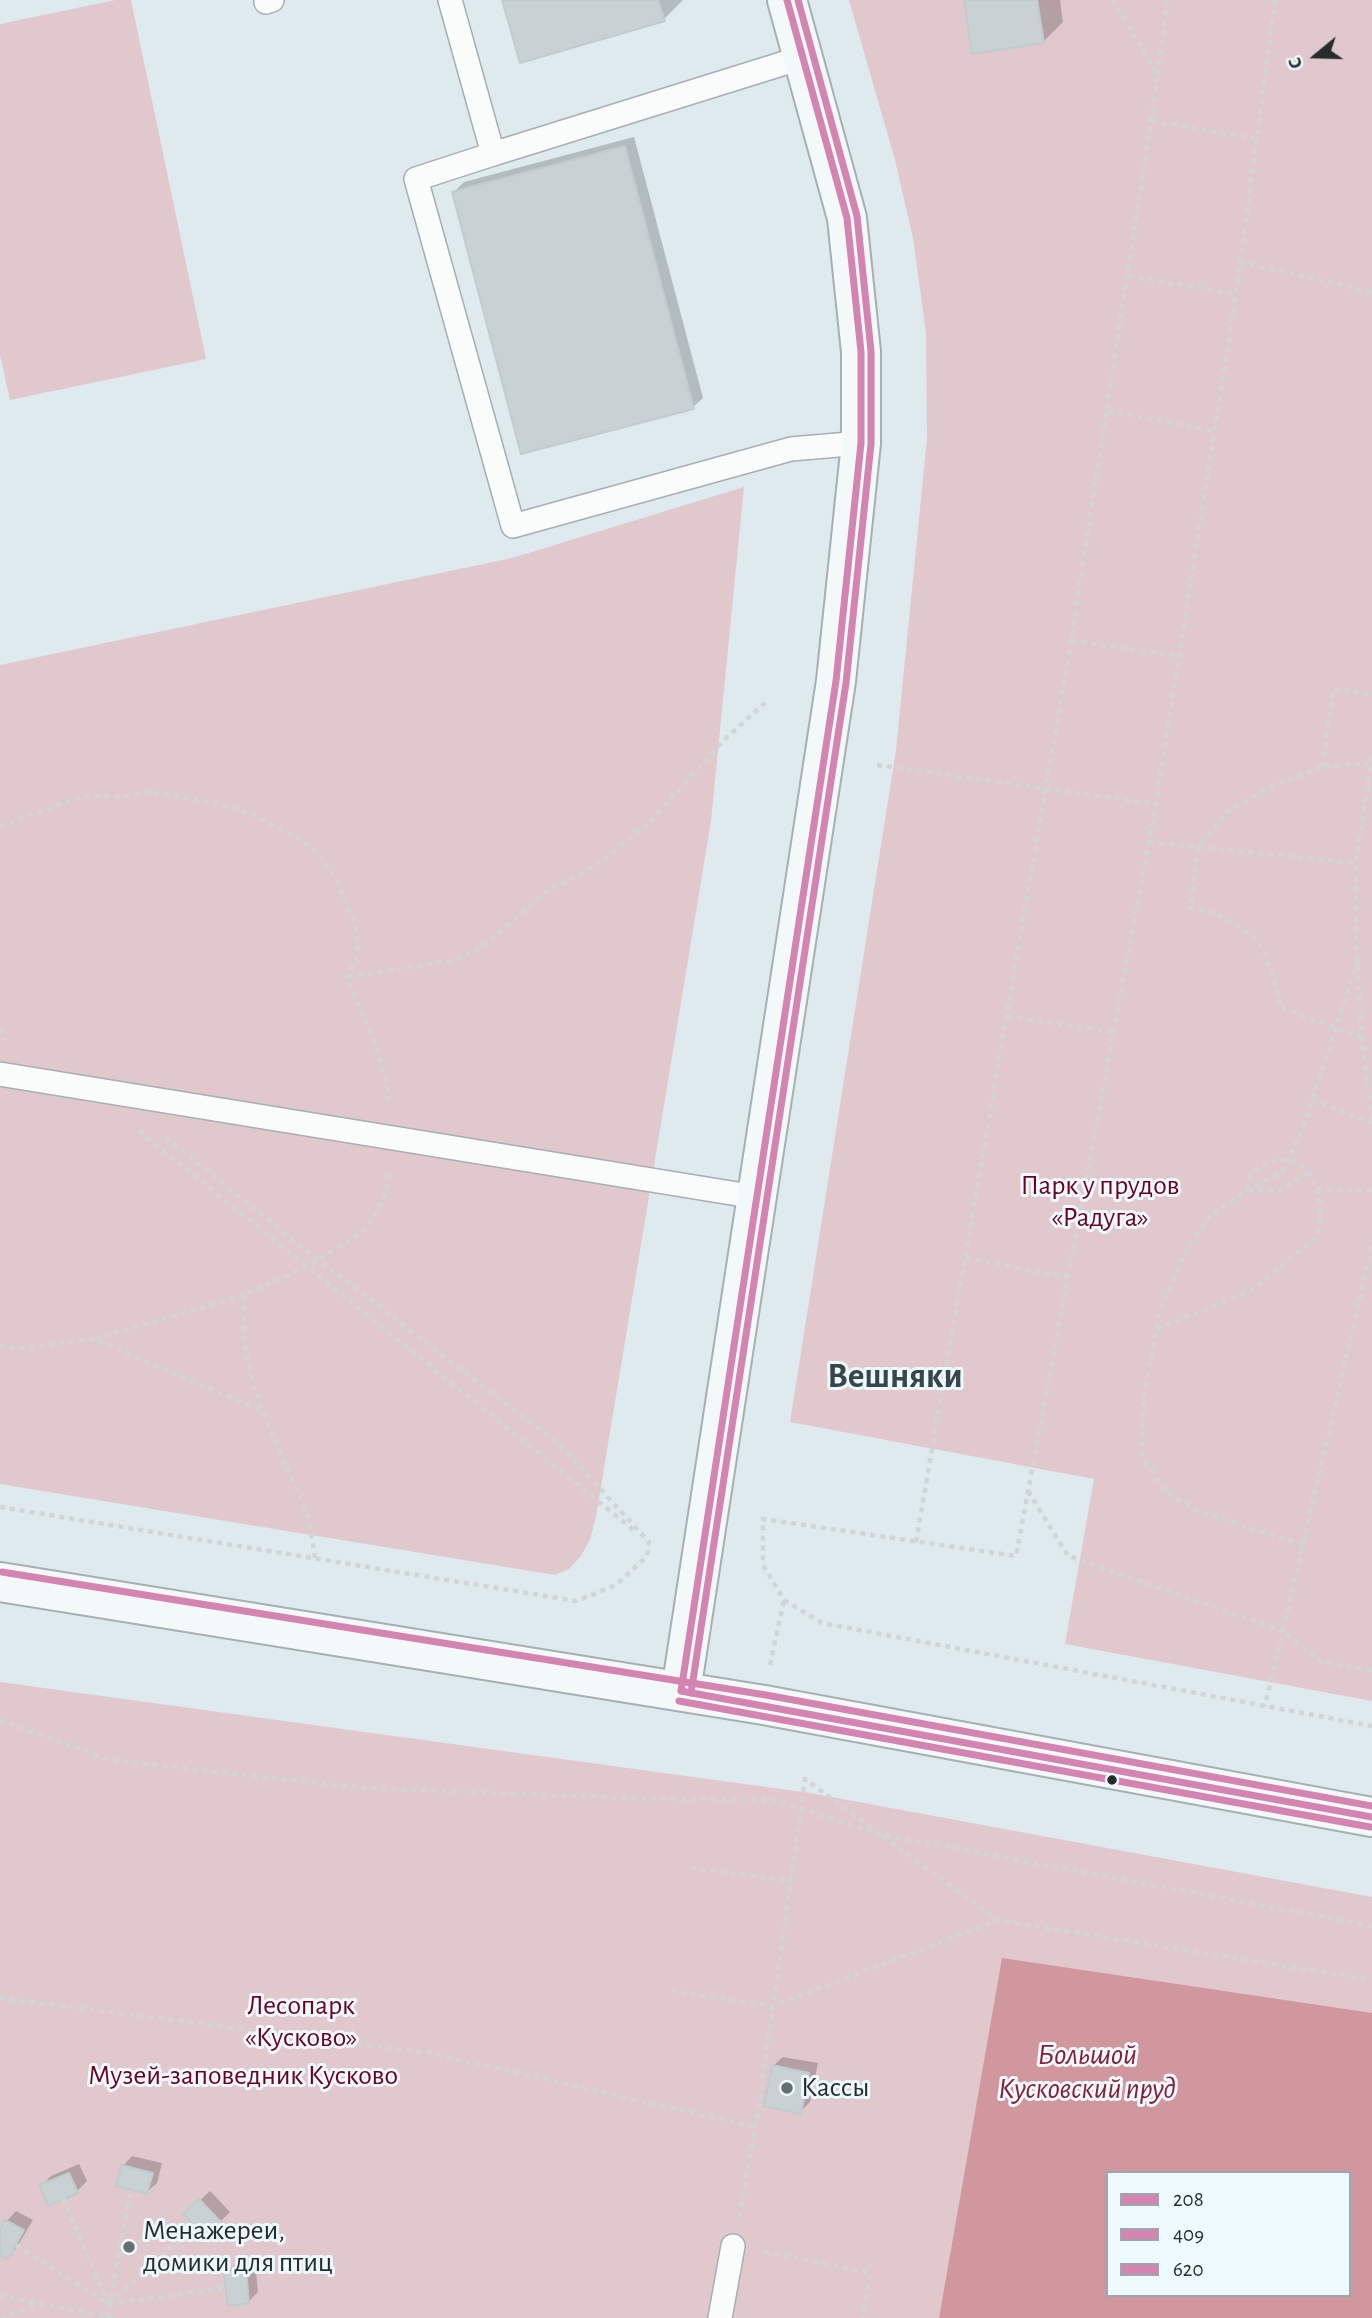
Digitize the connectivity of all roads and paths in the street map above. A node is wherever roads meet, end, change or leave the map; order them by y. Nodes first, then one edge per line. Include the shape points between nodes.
1 (450, 0) edge
2 (787, 0) edge
3 (1114, 0) edge
4 (1167, 0) edge
5 (1275, 0) edge
6 (804, 57) junction
7 (1158, 76) junction
8 (1152, 121) junction
9 (1256, 139) junction
10 (493, 154) junction
11 (1240, 262) junction
12 (1129, 276) junction
13 (1372, 292) edge
14 (1236, 294) junction
15 (1108, 411) junction
16 (1214, 430) junction
17 (861, 443) junction
18 (1071, 641) junction
19 (1180, 656) junction
20 (1372, 694) edge
21 (769, 699) dead end
22 (1372, 757) edge
23 (1369, 764) dead end
24 (877, 765) dead end
25 (1323, 767) dead end
26 (1046, 789) junction
27 (1370, 799) edge
28 (1156, 804) junction
29 (0, 826) edge
30 (1149, 842) junction
31 (1198, 847) junction
32 (1356, 863) junction
33 (1357, 961) junction
34 (347, 978) junction
35 (1008, 1017) junction
36 (1336, 1027) junction
37 (1114, 1032) junction
38 (1362, 1037) junction
39 (0, 1073) edge
40 (1312, 1100) junction
41 (1372, 1123) edge
42 (137, 1129) dead end
43 (161, 1133) dead end
44 (393, 1138) junction
45 (1288, 1160) junction
46 (1309, 1172) junction
47 (1317, 1189) junction
48 (1372, 1190) edge
49 (1246, 1191) junction
50 (756, 1197) junction
51 (1372, 1246) edge
52 (966, 1258) junction
53 (318, 1260) junction
54 (308, 1266) junction
55 (1068, 1277) junction
56 (244, 1295) junction
57 (1156, 1330) junction
58 (95, 1339) junction
59 (0, 1345) edge
60 (263, 1411) junction
61 (1028, 1490) junction
62 (0, 1507) edge
63 (649, 1542) junction
64 (916, 1542) junction
65 (1303, 1545) junction
66 (315, 1558) junction
67 (0, 1582) edge
68 (784, 1600) junction
69 (1283, 1631) junction
70 (774, 1644) dead end
71 (1372, 1670) edge
72 (681, 1691) junction
73 (1265, 1706) junction
74 (0, 1720) edge
75 (1372, 1726) edge
76 (802, 1808) junction
77 (1372, 1817) edge
78 (879, 1833) junction
79 (691, 1868) dead end
80 (791, 1881) junction
81 (997, 1920) junction
82 (1372, 1926) edge
83 (1372, 1980) edge
84 (671, 1991) dead end
85 (0, 1998) edge
86 (774, 2006) junction
87 (755, 2127) junction
88 (131, 2190) dead end
89 (63, 2199) dead end
90 (194, 2227) dead end
91 (16, 2245) dead end
92 (733, 2246) junction
93 (225, 2288) dead end
94 (0, 2296) edge
95 (40, 2304) junction
96 (109, 2304) junction
97 (110, 2317) edge
98 (1, 2318) edge
99 (720, 2318) edge
100 (862, 2318) edge

1 - 10 lane
2 - 6 street
3 - 7 path
4 - 7 path
5 - 9 path
6 - 10 lane
6 - 17 street via 847,218 861,352
7 - 8 path
8 - 9 path
8 - 12 path
9 - 11 path
10 - 17 lane via 416,179 513,526 791,449
11 - 13 path
11 - 14 path
12 - 14 path
12 - 15 path
14 - 16 path
15 - 16 path
15 - 18 path
16 - 19 path
17 - 50 street via 836,681
18 - 19 path
18 - 26 path
19 - 28 path
20 - 25 path via 1333,689
21 - 34 path via 722,742 648,825 603,860 548,890 491,941 448,961
22 - 27 path
23 - 31 path via 1323,766 1270,787 1228,811
24 - 26 path
26 - 28 path
26 - 35 path
27 - 32 path
28 - 30 path
29 - 34 path via 87,794 119,797 151,792 250,814 303,841 323,859 338,884 357,930 357,956
30 - 31 path
30 - 37 path
31 - 32 path
31 - 36 path via 1190,908 1217,914 1254,937 1275,979 1281,1008
32 - 33 path
33 - 36 path
33 - 38 path
34 - 44 path via 387,1084
35 - 37 path
35 - 52 path
36 - 38 path
36 - 40 path
37 - 55 path
38 - 41 path
39 - 44 lane
40 - 41 path
40 - 45 path
42 - 54 path
43 - 53 path
44 - 50 lane
44 - 53 path via 384,1198 374,1217 360,1234
45 - 46 path
45 - 49 path via 1282,1172
45 - 49 path via 1260,1167
46 - 47 path
46 - 49 path via 1278,1191
47 - 48 path
47 - 57 path via 1321,1213 1317,1236 1251,1292
49 - 57 path via 1213,1213 1187,1248 1160,1309
50 - 72 street
51 - 65 path
52 - 55 path
52 - 64 path
53 - 54 path
53 - 63 path via 559,1444
54 - 56 path
54 - 63 path
55 - 61 path
56 - 58 path
56 - 60 path via 245,1349
57 - 65 path via 1144,1394 1142,1456 1165,1491 1203,1513
58 - 59 path via 17,1349
58 - 60 path
60 - 66 path via 309,1518
61 - 64 path via 1016,1556
61 - 69 path via 1068,1556
62 - 66 path
63 - 66 path via 647,1556 616,1585 576,1601
64 - 68 path via 763,1519 763,1565
65 - 69 path
67 - 72 street
68 - 70 path
68 - 73 path via 822,1623
69 - 71 path via 1321,1662
69 - 73 path
72 - 77 street
73 - 75 path
74 - 76 path via 110,1760 365,1788 774,1800
76 - 78 path
76 - 78 path via 806,1779
76 - 80 path
78 - 81 path
78 - 82 path
79 - 80 path
80 - 86 path
81 - 83 path
81 - 86 path
84 - 86 path
85 - 87 path via 430,2053
86 - 87 path
87 - 92 path
88 - 96 path
89 - 96 path
90 - 96 path
91 - 96 path
92 - 99 lane
92 - 100 path via 870,2273
93 - 96 path
94 - 95 path
95 - 97 path
95 - 98 path
96 - 97 path

